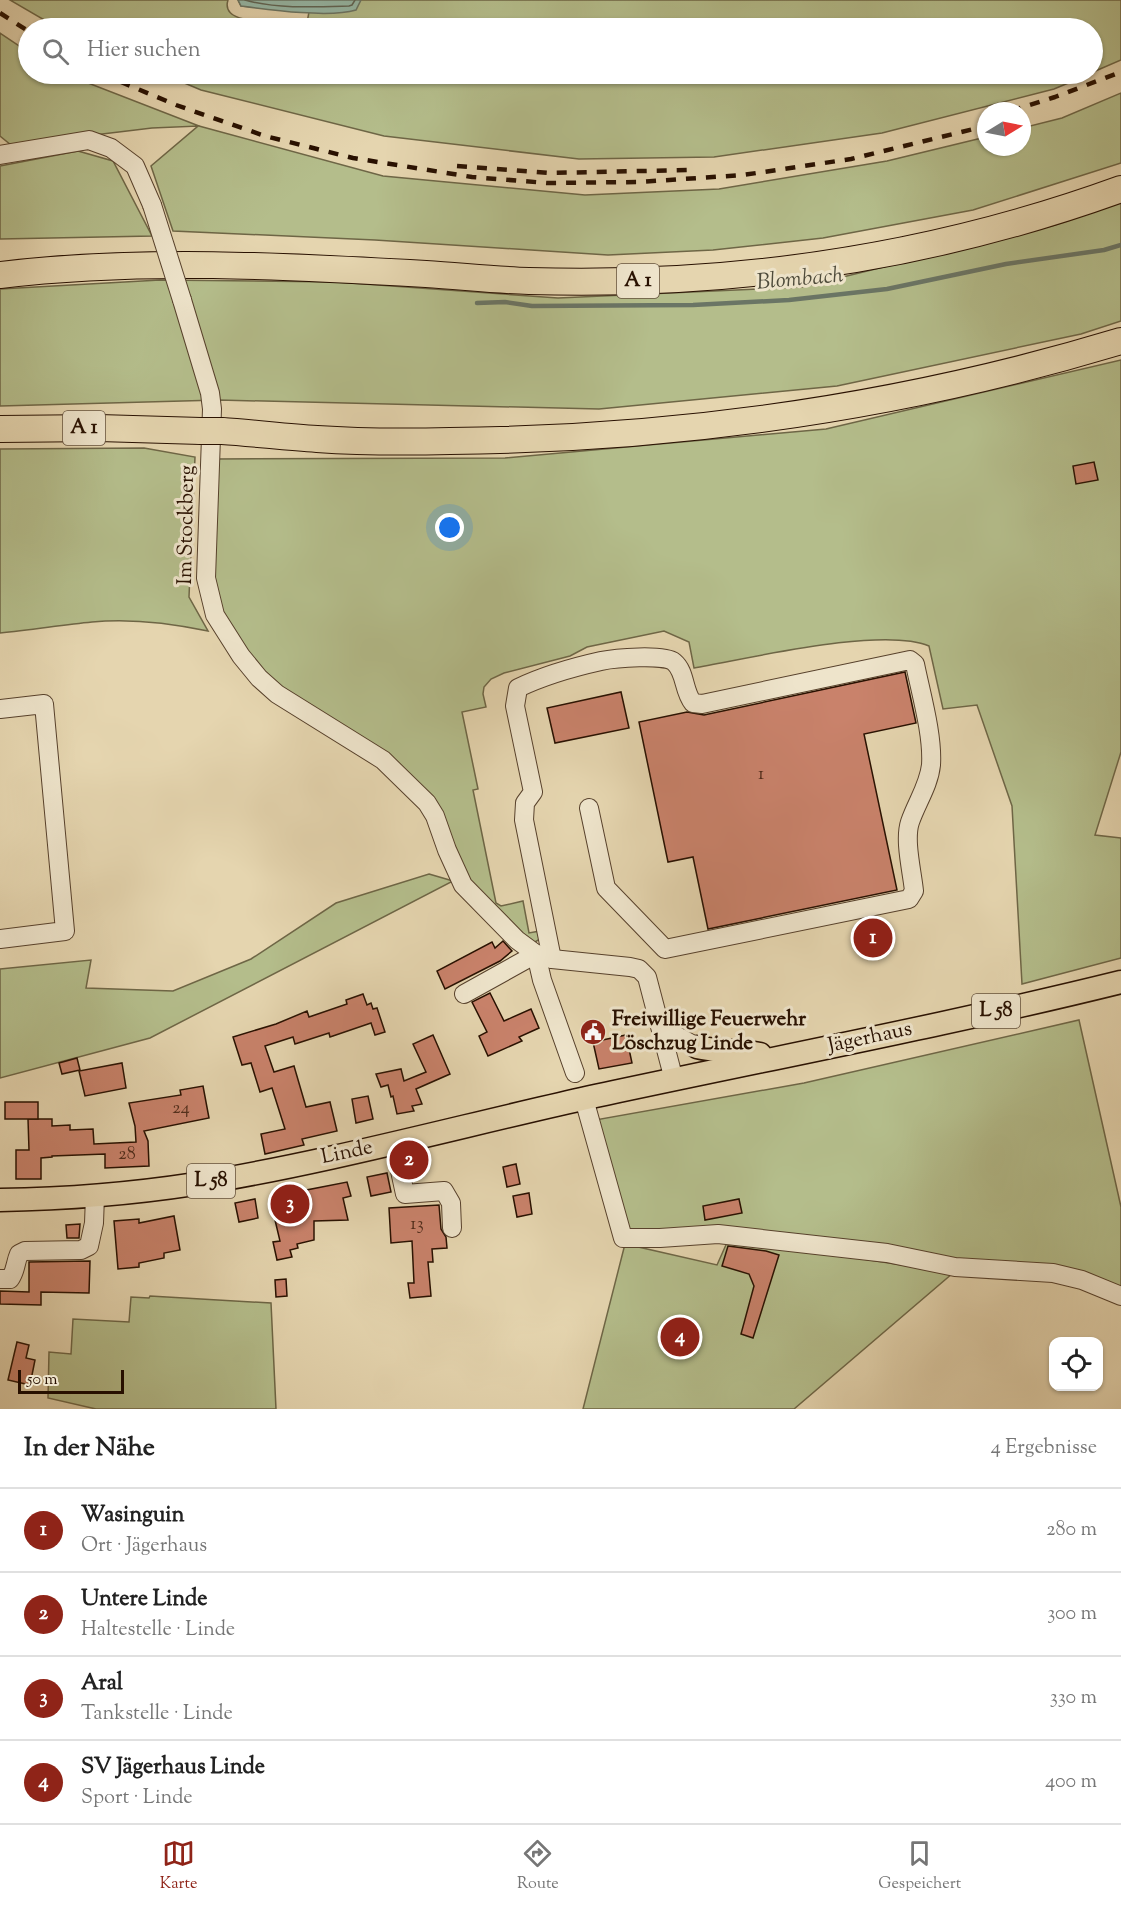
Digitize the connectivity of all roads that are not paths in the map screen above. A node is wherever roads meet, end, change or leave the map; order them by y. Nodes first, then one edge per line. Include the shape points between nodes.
1 (0, 155) edge
2 (1121, 189) edge
3 (0, 275) edge
4 (1121, 341) edge
5 (0, 429) edge
6 (0, 709) edge
7 (590, 808) dead end
8 (0, 939) edge
9 (544, 956) junction
10 (1121, 981) edge
11 (464, 994) dead end
12 (662, 1028) junction
13 (697, 1047) joint
14 (776, 1058) junction
15 (575, 1073) dead end
16 (674, 1080) junction
17 (584, 1099) junction
18 (394, 1143) junction
19 (95, 1196) junction
20 (0, 1200) edge
21 (452, 1228) dead end
22 (0, 1279) edge
23 (1121, 1296) edge

1 - 9 street, Im Stockberg, bridge via 89,140 111,148 135,166 152,205 210,393 206,578 215,615 259,678 277,694 383,760 427,803 463,885 517,940
2 - 3 highway, A 1 via 1031,219 913,248 839,263 682,280 526,281 226,265 107,266
4 - 5 highway, A 1 via 944,388 801,414 594,436 448,441 319,439 211,431
6 - 8 street via 44,704 65,931
7 - 9 street via 606,888 665,949 909,899 914,891 908,832 927,784 931,757 915,664 910,660 702,704 693,703 674,662 662,657 603,661 518,688 515,705 533,792 525,803 524,820
9 - 11 street
9 - 12 street via 639,969 647,977
9 - 15 street via 542,981
10 - 14 main road, Jägerhaus / L 58
12 - 13 street
12 - 16 street
13 - 14 main road
14 - 16 main road, Jägerhaus / L 58
16 - 17 main road, Jägerhaus / L 58
17 - 18 main road, Linde / L 58
17 - 23 street via 623,1238 718,1234 876,1252 955,1267 1053,1273
18 - 19 main road, Linde / L 58 via 196,1184
18 - 21 street via 405,1194 444,1191 451,1203
19 - 20 main road, Linde / L 58
19 - 22 street via 89,1246 81,1250 25,1251 19,1254 10,1279

